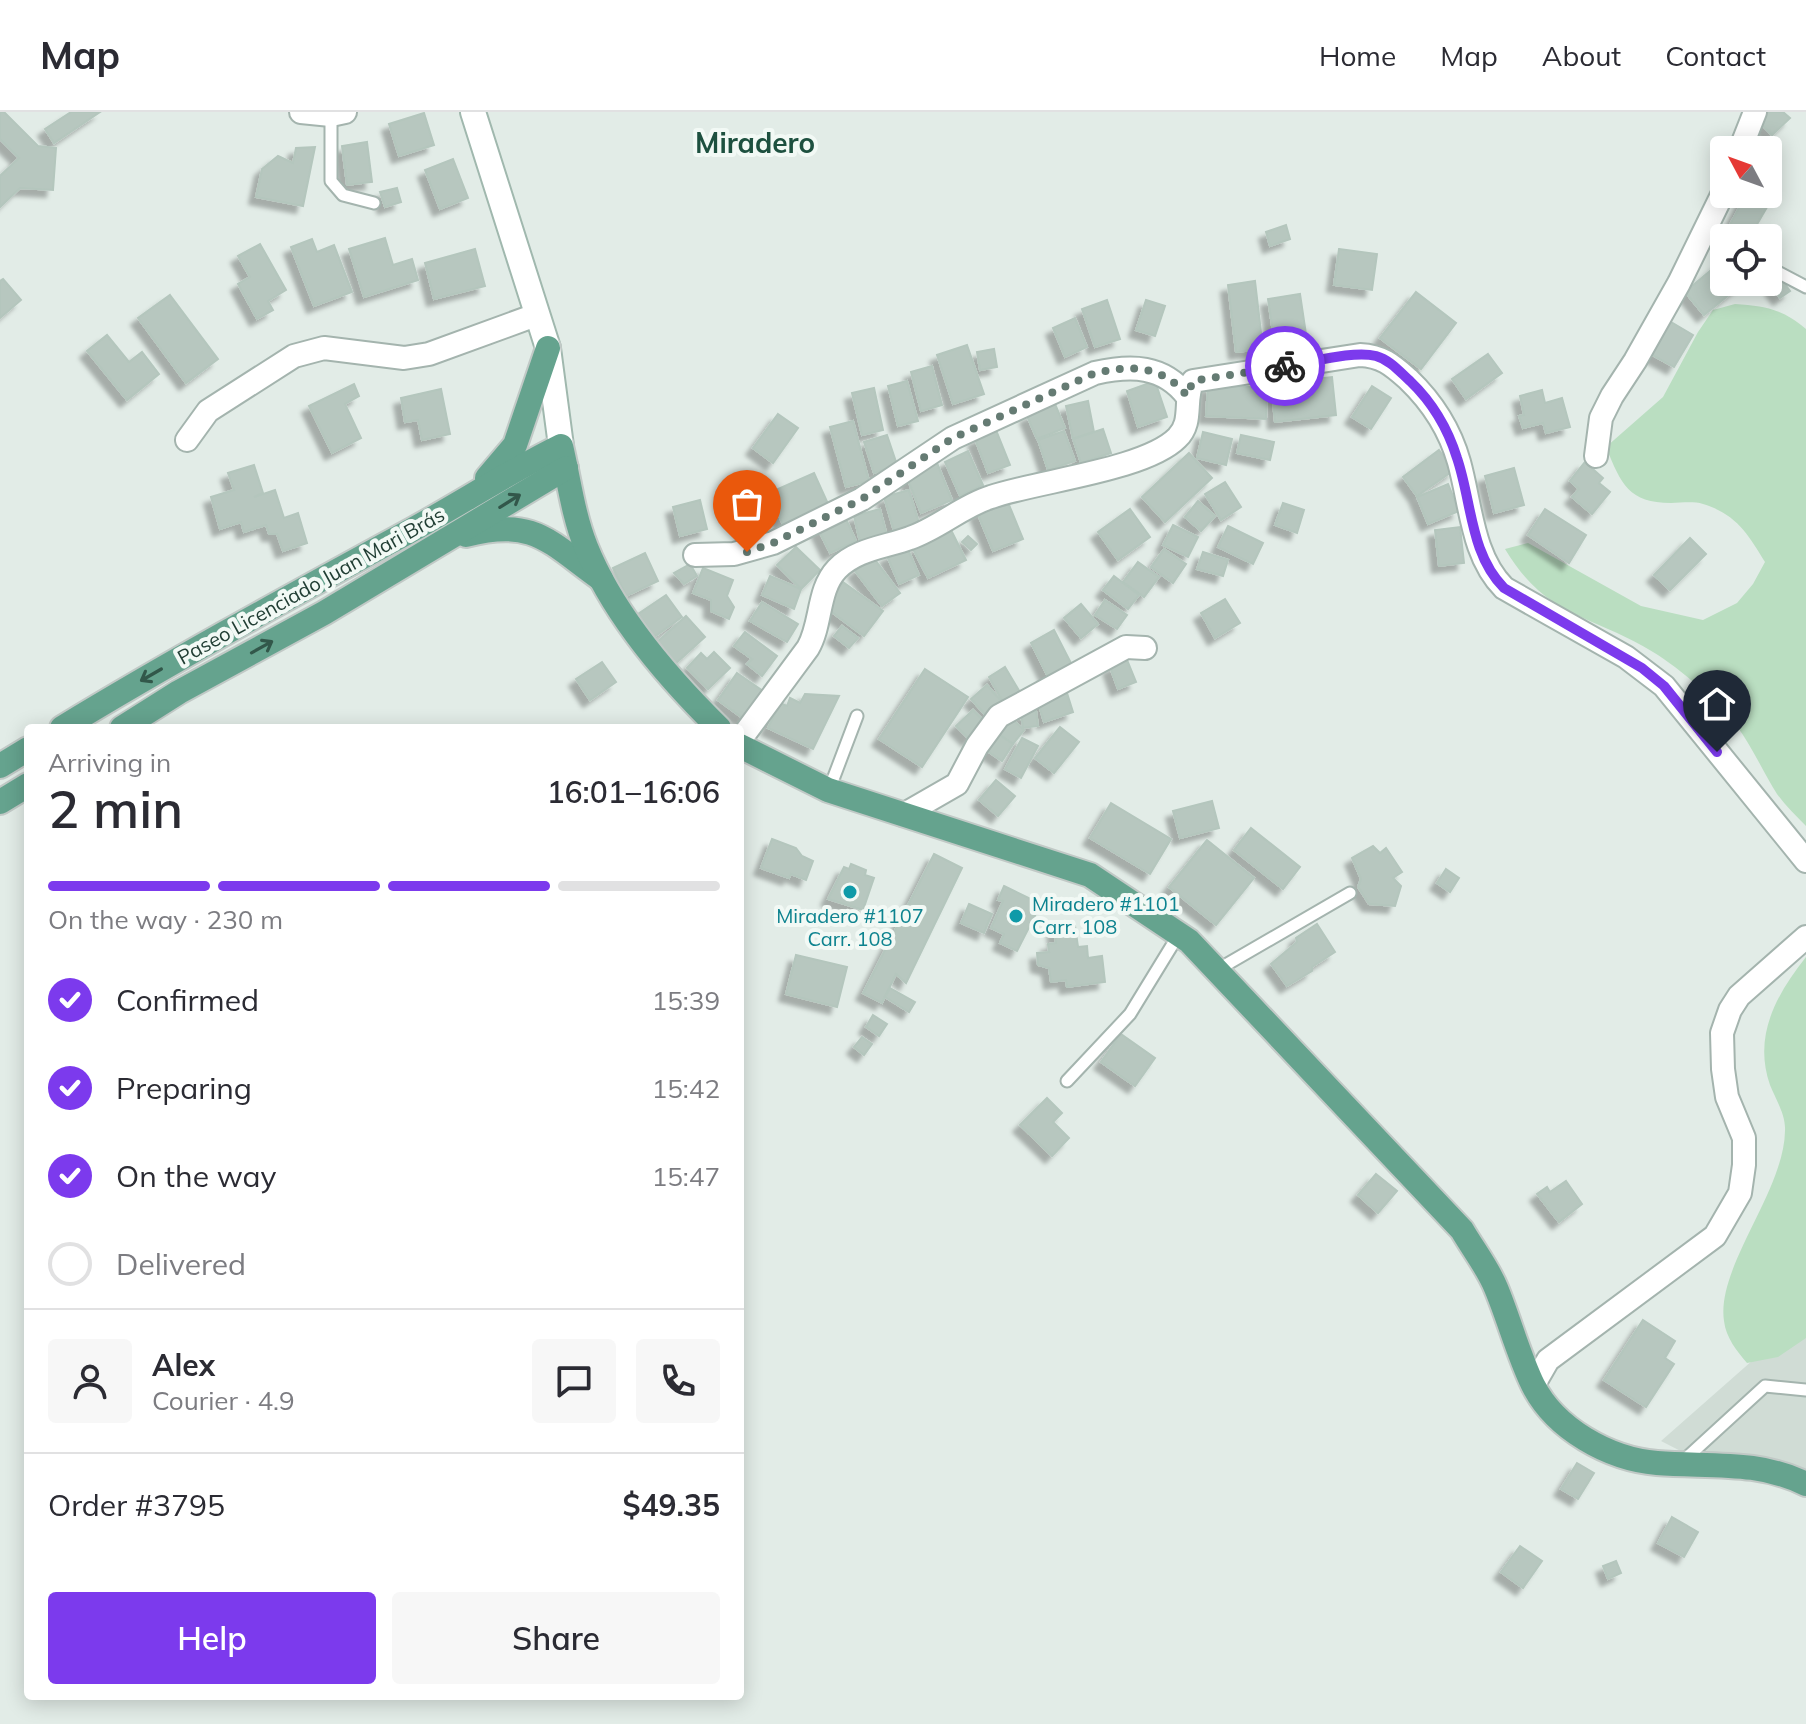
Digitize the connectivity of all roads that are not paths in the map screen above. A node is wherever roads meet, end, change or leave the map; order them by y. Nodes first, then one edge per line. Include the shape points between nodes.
1 (301, 112) edge
2 (473, 112) edge
3 (1755, 112) edge
4 (338, 114) edge
5 (1746, 136) edge
6 (374, 203) dead end
7 (1710, 244) edge
8 (1782, 274) edge
9 (1806, 287) edge
10 (536, 315) junction
11 (548, 348) junction
12 (1187, 396) junction
13 (187, 440) dead end
14 (1596, 456) dead end
15 (564, 457) junction
16 (465, 499) junction
17 (448, 539) junction
18 (695, 555) dead end
19 (603, 581) junction
20 (1145, 648) dead end
21 (857, 716) dead end
22 (69, 724) edge
23 (128, 724) edge
24 (709, 724) edge
25 (744, 735) edge
26 (744, 748) edge
27 (24, 751) edge
28 (0, 766) edge
29 (24, 787) edge
30 (828, 790) junction
31 (0, 802) edge
32 (903, 815) junction
33 (1806, 861) edge
34 (1350, 893) dead end
35 (1179, 934) junction
36 (1806, 937) edge
37 (1217, 970) junction
38 (1067, 1081) dead end
39 (1533, 1386) junction
40 (1806, 1390) edge
41 (1680, 1464) junction
42 (1806, 1484) edge

1 - 4 street
2 - 10 main road
3 - 5 street
4 - 6 lane via 331,181 343,195
7 - 14 street via 1612,396 1601,418
8 - 9 lane
10 - 11 main road
10 - 13 street via 429,354 404,358 324,348 294,356 208,411
11 - 15 main road
11 - 16 main road via 515,445
12 - 18 street via 1175,381 1143,370 1095,373 953,438 862,499 773,543 734,554
12 - 25 street via 1186,425 1169,445 1121,464 989,497 933,529 848,560 830,577 808,648
12 - 33 street via 1193,381 1207,378 1360,355 1389,362 1425,395 1440,418 1458,459 1482,557 1493,577 1626,657 1664,686
15 - 16 main road, Paseo Licenciado Juan Mari Brás via 527,463
17 -> 15 main road, Paseo Licenciado Juan Mari Brás
15 - 19 main road via 577,521
16 -> 22 main road, Paseo Licenciado Juan Mari Brás
17 - 19 main road via 494,527 516,528 540,535
23 -> 17 main road, Paseo Licenciado Juan Mari Brás
19 - 24 main road via 633,632
20 - 32 street via 1126,647 999,716 957,784
21 - 30 lane
26 - 30 main road
27 - 28 main road
29 - 31 main road
30 - 32 main road
32 - 35 main road via 1090,875
34 - 37 lane
35 - 37 main road
35 - 38 lane via 1130,1014
36 - 39 street via 1739,996 1722,1033 1727,1097 1744,1138 1744,1165 1740,1193 1715,1236 1548,1360
37 - 39 main road via 1462,1230 1495,1284
39 - 41 main road via 1563,1422 1606,1450
40 - 41 lane via 1765,1386
41 - 42 main road via 1747,1465

